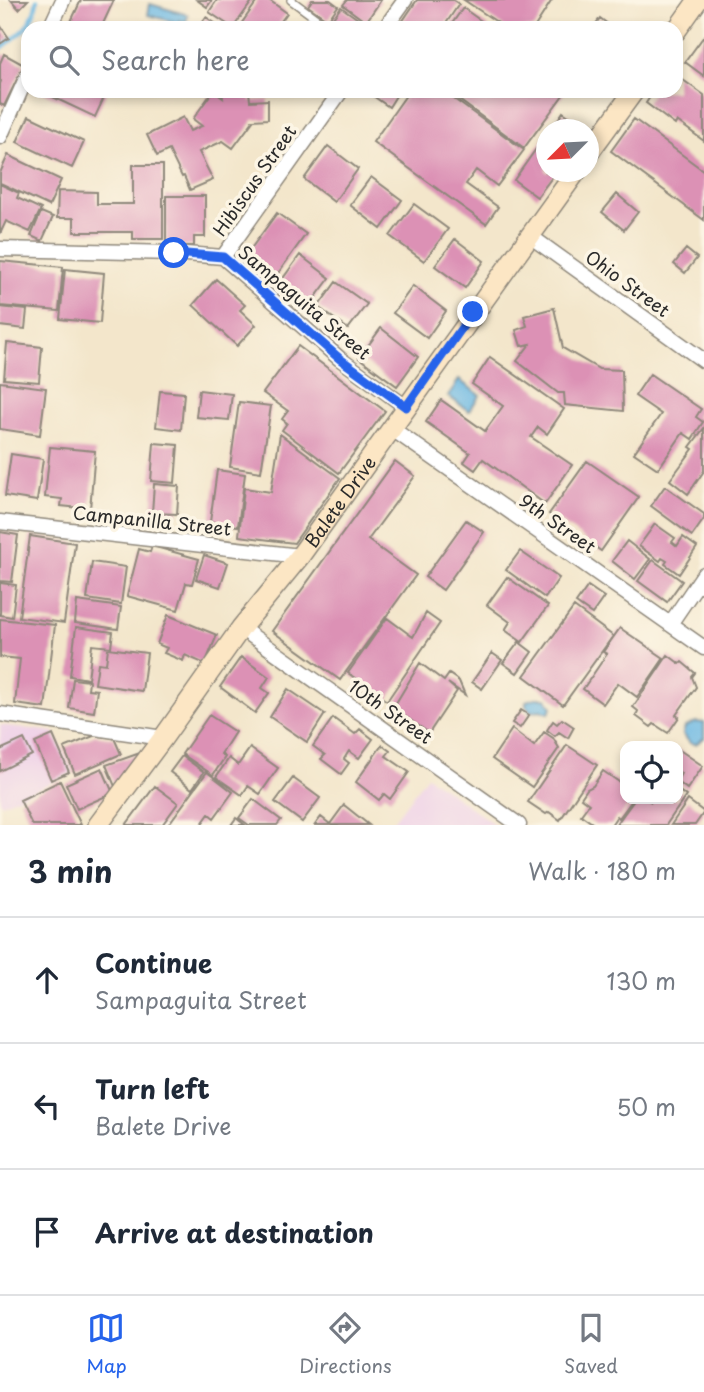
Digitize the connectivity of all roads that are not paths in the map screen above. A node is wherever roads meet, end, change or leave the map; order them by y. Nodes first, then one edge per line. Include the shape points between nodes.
1 (63, 0) edge
2 (291, 0) edge
3 (405, 0) edge
4 (693, 2) edge
5 (53, 21) edge
6 (320, 21) edge
7 (391, 21) edge
8 (682, 21) edge
9 (21, 90) edge
10 (336, 98) edge
11 (629, 98) edge
12 (0, 137) edge
13 (599, 140) edge
14 (569, 182) edge
15 (530, 236) junction
16 (0, 249) edge
17 (223, 257) junction
18 (704, 361) edge
19 (406, 407) junction
20 (391, 428) junction
21 (0, 522) edge
22 (300, 556) junction
23 (704, 574) edge
24 (670, 624) junction
25 (241, 628) junction
26 (704, 648) edge
27 (0, 714) edge
28 (163, 738) junction
29 (98, 825) edge
30 (519, 825) edge

1 - 5 street
2 - 6 lane
3 - 7 street
4 - 8 street
9 - 12 street
10 - 17 street, Hibiscus Street
11 - 13 street
14 - 15 street, Balete Drive
15 - 18 street, Ohio Street
15 - 19 street, Balete Drive
16 - 17 street, Sampaguita Street
17 - 19 street, Sampaguita Street via 340,359
19 - 20 street, Balete Drive
20 - 22 street, Balete Drive
20 - 24 street, 9th Street
21 - 22 street, Campanilla Street
22 - 25 street, Balete Drive
23 - 24 street
24 - 26 street, 9th Street
25 - 28 street, Balete Drive
25 - 30 street, 10th Street
27 - 28 street
28 - 29 street, Balete Drive

